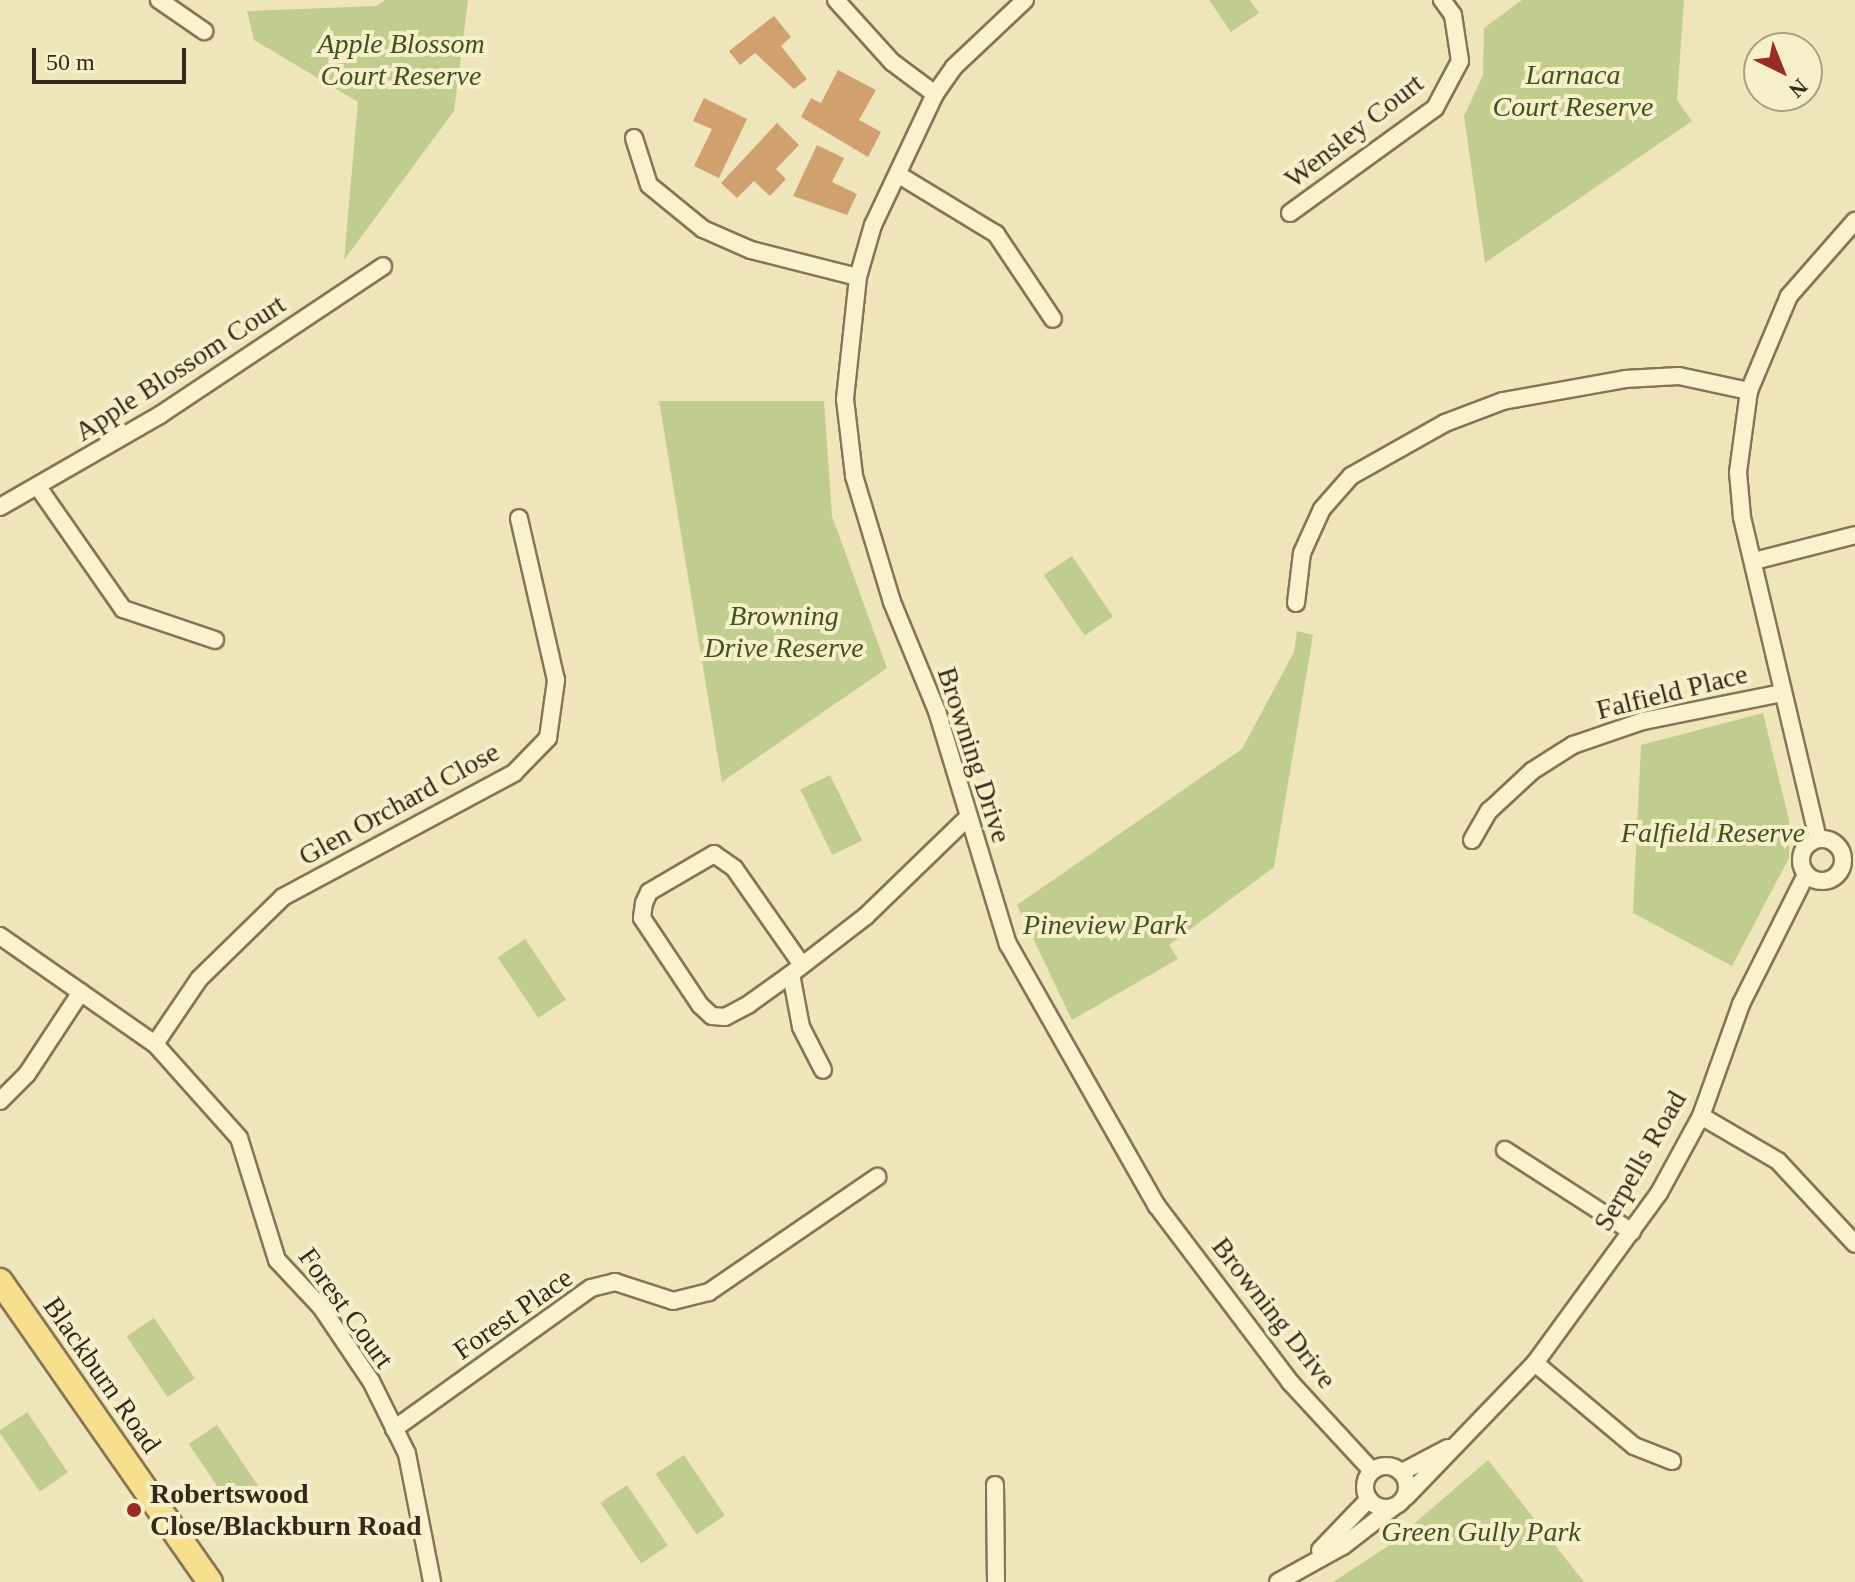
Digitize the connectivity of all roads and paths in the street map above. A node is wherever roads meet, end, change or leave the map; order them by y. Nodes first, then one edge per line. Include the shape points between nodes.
1 (159, 0) edge
2 (836, 0) edge
3 (1025, 0) edge
4 (1442, 0) edge
5 (204, 31) dead end
6 (935, 94) junction
7 (634, 138) dead end
8 (899, 175) junction
9 (1290, 213) dead end
10 (1855, 221) edge
11 (383, 266) dead end
12 (858, 277) junction
13 (1053, 319) dead end
14 (1749, 391) junction
15 (38, 487) junction
16 (0, 507) edge
17 (519, 518) dead end
18 (1855, 535) edge
19 (1754, 561) junction
20 (1296, 603) dead end
21 (215, 640) dead end
22 (1782, 693) junction
23 (966, 819) junction
24 (1818, 839) junction
25 (1472, 840) dead end
26 (1849, 869) edge
27 (1806, 875) junction
28 (0, 936) edge
29 (796, 969) junction
30 (81, 992) junction
31 (155, 1044) junction
32 (823, 1070) dead end
33 (0, 1101) edge
34 (1701, 1116) junction
35 (1505, 1150) dead end
36 (877, 1177) dead end
37 (1632, 1232) junction
38 (1855, 1244) edge
39 (0, 1281) edge
40 (1535, 1363) junction
41 (394, 1429) junction
42 (1462, 1438) junction
43 (1672, 1461) dead end
44 (1372, 1471) junction
45 (1402, 1472) junction
46 (995, 1485) dead end
47 (1406, 1497) junction
48 (1368, 1500) junction
49 (1392, 1508) junction
50 (1297, 1569) junction
51 (210, 1582) edge
52 (432, 1582) edge
53 (996, 1582) edge
54 (1278, 1582) edge

1 - 5 street
2 - 6 street via 892,62
3 - 6 street, Browning Drive via 954,67
4 - 9 street, Wensley Court via 1453,15 1460,61 1435,108
6 - 8 street, Browning Drive
7 - 12 street via 649,185 672,210 751,250
8 - 12 street, Browning Drive via 873,225
8 - 13 street via 996,234
10 - 14 street via 1789,296
11 - 15 street, Apple Blossom Court via 160,415
12 - 23 street, Browning Drive via 845,399 854,476 892,602 937,711
14 - 19 street via 1738,472
14 - 20 street via 1679,376 1625,379 1503,401 1445,423 1351,476 1322,509 1302,553
15 - 16 street, Apple Blossom Court
15 - 21 street via 123,609
17 - 31 street, Glen Orchard Close via 556,680 548,738 514,773 283,897 199,979
18 - 19 street
19 - 22 street
22 - 24 street
22 - 25 street, Falfield Place via 1643,721 1573,745 1532,771 1489,811
23 - 29 street via 866,916
23 - 44 street, Browning Drive via 1008,944 1157,1206 1290,1382
24 - 26 street via 1838,845
24 - 27 street via 1802,853
26 - 27 street via 1827,881
27 - 34 street, Serpells Road via 1741,1004
28 - 30 street, Forest Court
29 - 29 street via 725,1017 712,1016 642,918 649,892 702,855 726,860
29 - 32 street via 801,1027
30 - 31 street, Forest Court
30 - 33 street via 27,1074
31 - 41 street, Forest Court via 239,1138 277,1260 321,1307 371,1381
34 - 37 street, Serpells Road
34 - 38 street via 1778,1161
35 - 37 street
36 - 41 street, Forest Place via 709,1292 673,1301 615,1282 591,1288
37 - 40 street, Serpells Road
39 - 51 main road, Blackburn Road
40 - 42 street, Serpells Road
40 - 43 street via 1634,1446
41 - 52 street, Forest Court via 407,1454 424,1520
42 - 45 street, Serpells Road
42 - 47 street, Serpells Road
44 - 45 street via 1387,1465
44 - 48 street via 1365,1485
45 - 47 street
46 - 53 street
47 - 49 street
48 - 49 street
48 - 50 street via 1348,1527
49 - 50 street via 1343,1546
50 - 54 street

